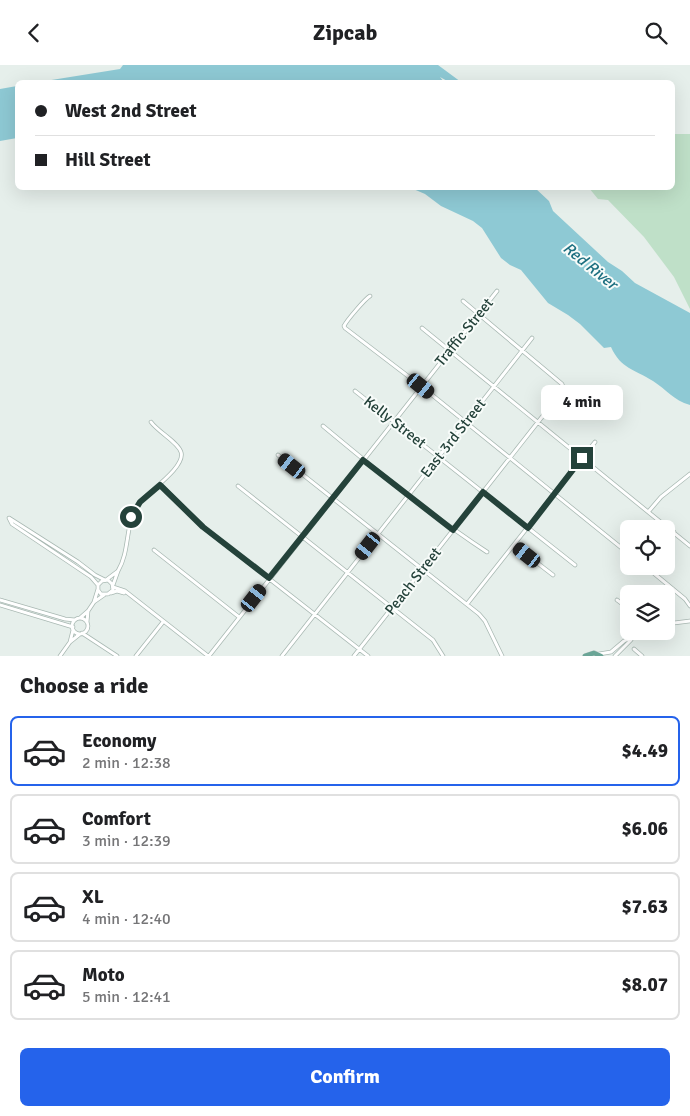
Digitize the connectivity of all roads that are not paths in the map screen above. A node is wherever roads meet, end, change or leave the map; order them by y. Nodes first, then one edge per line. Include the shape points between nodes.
1 (497, 291) dead end
2 (370, 296) dead end
3 (463, 301) dead end
4 (478, 314) junction
5 (422, 328) dead end
6 (532, 338) dead end
7 (450, 350) junction
8 (522, 350) junction
9 (421, 386) junction
10 (494, 386) junction
11 (355, 391) dead end
12 (393, 421) junction
13 (152, 422) dead end
14 (538, 422) junction
15 (465, 423) junction
16 (323, 426) dead end
17 (595, 442) dead end
18 (278, 455) dead end
19 (438, 456) junction
20 (582, 458) junction
21 (510, 459) junction
22 (363, 460) junction
23 (690, 474) edge
24 (160, 485) junction
25 (238, 486) dead end
26 (483, 492) junction
27 (554, 494) junction
28 (408, 495) junction
29 (333, 498) junction
30 (649, 511) junction
31 (660, 520) edge
32 (528, 528) junction
33 (453, 530) junction
34 (378, 533) junction
35 (675, 533) edge
36 (302, 537) junction
37 (514, 545) junction
38 (690, 546) edge
39 (620, 547) edge
40 (154, 551) dead end
41 (487, 552) dead end
42 (575, 565) dead end
43 (423, 568) junction
44 (118, 571) junction
45 (347, 572) junction
46 (553, 575) dead end
47 (656, 575) edge
48 (269, 578) junction
49 (105, 580) junction
50 (113, 586) junction
51 (98, 587) junction
52 (110, 593) junction
53 (104, 595) junction
54 (129, 595) junction
55 (0, 600) edge
56 (617, 600) dead end
57 (94, 602) junction
58 (620, 602) edge
59 (467, 604) junction
60 (0, 605) edge
61 (690, 605) edge
62 (392, 608) junction
63 (88, 611) junction
64 (314, 614) junction
65 (239, 617) junction
66 (80, 618) junction
67 (75, 620) junction
68 (690, 621) edge
69 (163, 622) junction
70 (675, 624) edge
71 (87, 625) junction
72 (73, 628) junction
73 (81, 633) junction
74 (94, 640) junction
75 (629, 640) edge
76 (630, 640) edge
77 (70, 642) junction
78 (360, 649) junction
79 (634, 649) dead end
80 (110, 652) junction
81 (283, 655) edge
82 (586, 655) edge
83 (600, 655) edge
84 (60, 656) edge
85 (112, 656) edge
86 (117, 656) edge
87 (136, 656) edge
88 (208, 656) edge
89 (288, 656) edge
90 (354, 656) edge
91 (368, 656) edge
92 (443, 656) edge
93 (502, 656) edge
94 (578, 656) edge
95 (616, 656) edge
96 (642, 656) edge

1 - 4 street, Traffic Street
2 - 9 street via 344,327
3 - 4 street
4 - 7 street, Traffic Street
4 - 8 street
5 - 7 street
6 - 8 street, East 3rd Street
7 - 9 street, Traffic Street
7 - 10 street
8 - 10 street, East 3rd Street
8 - 14 street, Peach Street via 564,389
9 - 12 street, Traffic Street
9 - 15 street
10 - 14 street
10 - 15 street, East 3rd Street
11 - 12 street, Kelly Street
12 - 19 street, Kelly Street
12 - 22 street, Traffic Street
13 - 24 street via 182,453 177,466
14 - 20 street
14 - 21 street, Peach Street
15 - 19 street, East 3rd Street
15 - 21 street
16 - 22 street
17 - 20 street
18 - 29 street
19 - 26 street, Kelly Street
19 - 28 street, East 3rd Street
20 - 27 street
20 - 30 street
21 - 26 street, Peach Street
21 - 27 street
22 - 28 street
22 - 29 street, Traffic Street
23 - 30 street
24 - 44 street via 144,497 134,511 125,555
24 - 48 street via 203,527
25 - 36 street
26 - 32 street, Kelly Street
26 - 33 street, Peach Street
27 - 32 street
27 - 39 street
28 - 33 street
28 - 34 street, East 3rd Street
29 - 34 street
29 - 36 street, Traffic Street
30 - 31 street
32 - 37 street
32 - 42 street, Kelly Street
33 - 41 street
33 - 43 street, Peach Street
34 - 43 street
34 - 45 street, East 3rd Street
35 - 38 street
36 - 45 street
36 - 48 street, Traffic Street
37 - 46 street
37 - 59 street
40 - 65 street
43 - 59 street
43 - 62 street, Peach Street
44 - 49 street
44 - 50 street
45 - 62 street
45 - 64 street, East 3rd Street
47 - 61 street
48 - 64 street
48 - 65 street, Traffic Street
49 - 50 street
49 - 51 street
49 - 51 street via 8,518 12,525 80,569
50 - 52 street
50 - 54 street
51 - 53 street
51 - 57 street
52 - 53 street
52 - 54 street via 120,591
53 - 57 street
54 - 69 street
55 - 67 street
56 - 58 street
57 - 63 street
59 - 93 street via 485,621
60 - 72 street
62 - 78 street, Peach Street
62 - 92 street via 433,640
63 - 66 street
63 - 71 street
64 - 78 street
64 - 81 street, East 3rd Street
65 - 88 street, Traffic Street
66 - 67 street
66 - 71 street
67 - 72 street
68 - 70 street
69 - 87 street
69 - 88 street
71 - 73 street
71 - 74 street
72 - 73 street
72 - 77 street
73 - 74 street
73 - 77 street
74 - 80 street
75 - 83 street
76 - 95 street
77 - 84 street
78 - 90 street, Peach Street
78 - 91 street
79 - 96 street
80 - 85 street
80 - 86 street
81 - 89 street
82 - 83 main road
82 - 94 main road

